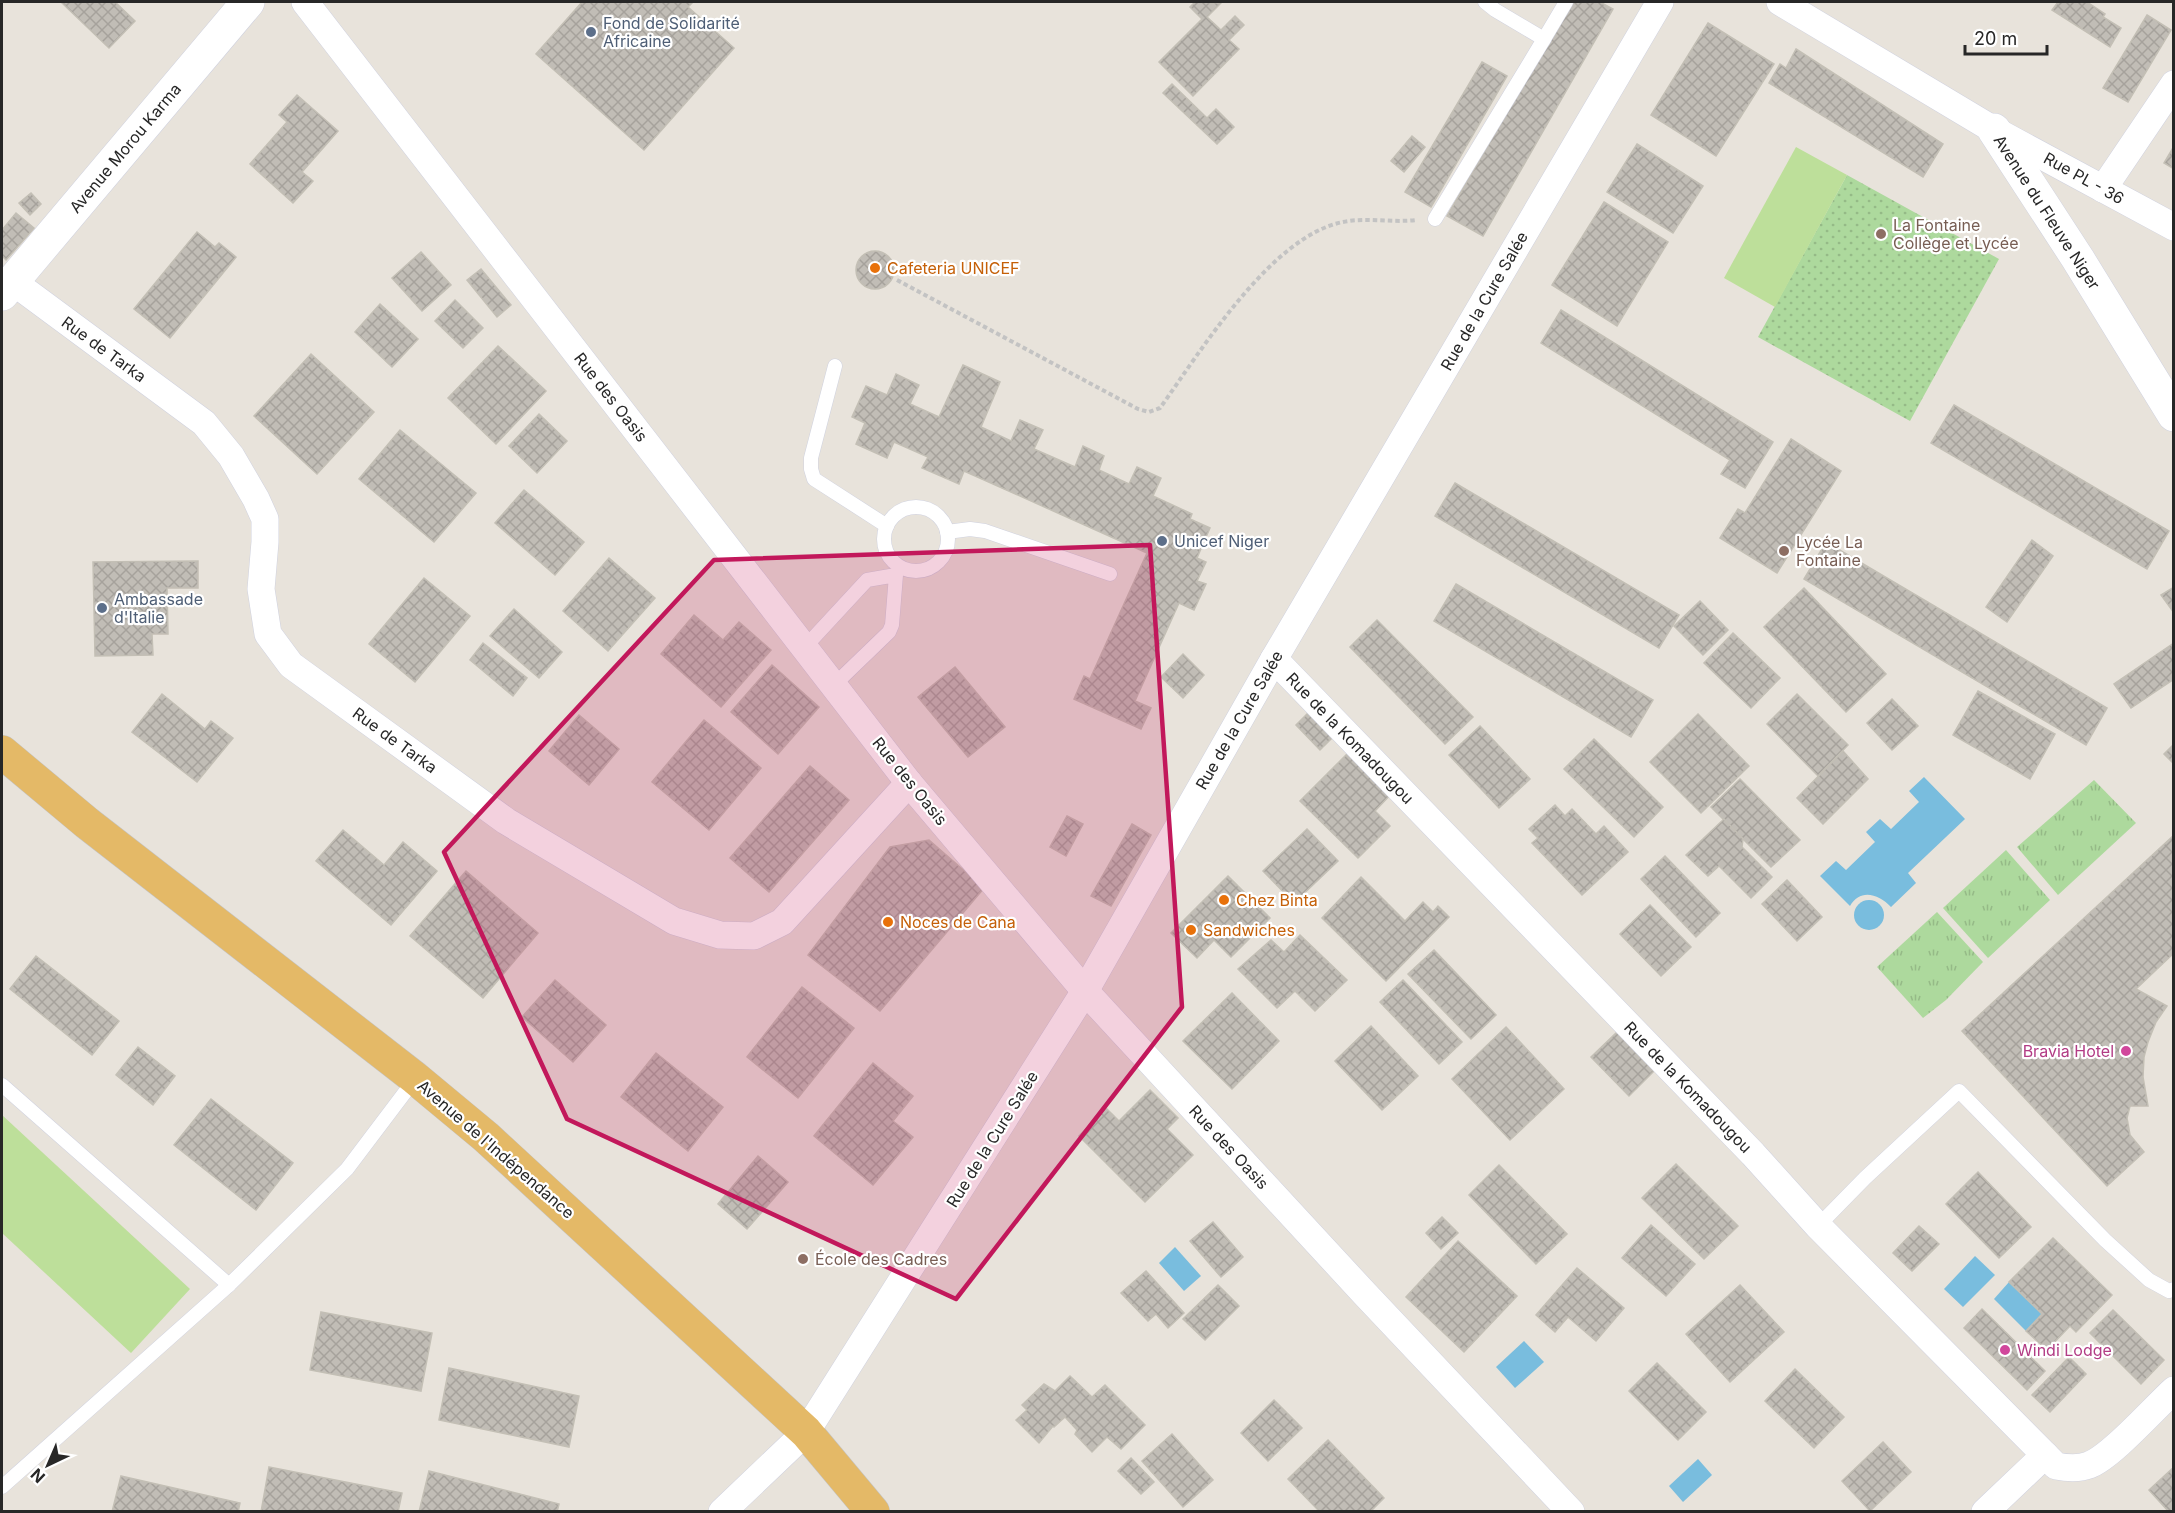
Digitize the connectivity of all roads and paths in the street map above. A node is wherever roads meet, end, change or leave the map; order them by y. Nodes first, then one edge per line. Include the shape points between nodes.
1 (248, 2) edge
2 (305, 2) edge
3 (1485, 2) edge
4 (1566, 2) edge
5 (1660, 2) edge
6 (1796, 6) edge
7 (1544, 39) junction
8 (2174, 84) edge
9 (1994, 130) junction
10 (2103, 189) junction
11 (1435, 219) joint
12 (2174, 227) edge
13 (897, 280) dead end
14 (7, 288) edge
15 (835, 366) dead end
16 (2174, 415) edge
17 (887, 526) junction
18 (947, 532) junction
19 (898, 571) junction
20 (1110, 574) dead end
21 (805, 647) junction
22 (1274, 659) junction
23 (834, 685) junction
24 (2, 752) edge
25 (2, 771) edge
26 (909, 783) junction
27 (87, 823) junction
28 (1085, 991) junction
29 (415, 1078) junction
30 (2, 1085) edge
31 (1818, 1226) junction
32 (229, 1285) junction
33 (2174, 1289) edge
34 (2174, 1390) edge
35 (806, 1432) junction
36 (2045, 1455) junction
37 (2, 1487) edge
38 (722, 1512) edge
39 (873, 1512) edge
40 (1571, 1512) edge
41 (1986, 1512) edge

1 - 14 street, Avenue Morou Karma
2 - 21 street, Rue des Oasis
3 - 7 lane
4 - 7 lane
5 - 22 street, Rue de la Cure Salée
6 - 9 street, Avenue du Fleuve Niger
7 - 11 lane
8 - 10 street
9 - 10 street, Rue PL - 36
9 - 16 street, Avenue du Fleuve Niger
10 - 12 street, Rue PL - 36
11 - 13 path via 1342,222 1306,238 1248,288 1160,408 1149,412
14 - 26 street, Rue de Tarka via 204,423 231,456 265,519 261,589 268,634 291,665 506,821 674,921 720,935 754,936 782,922
15 - 17 lane via 811,470 814,479
17 - 18 lane via 897,513 916,507 936,514
17 - 19 lane via 886,552
18 - 19 lane via 945,552 931,568
18 - 20 lane via 985,531
19 - 21 lane via 867,580
19 - 23 lane via 889,632
21 - 23 street, Rue des Oasis
22 - 28 street, Rue de la Cure Salée
22 - 31 street, Rue de la Komadougou
23 - 26 street, Rue des Oasis
24 - 27 highway, Avenue de l'Indépendance
25 - 27 highway, Avenue de l'Indépendance
26 - 28 street, Rue des Oasis
27 - 29 highway, Avenue de l'Indépendance
28 - 35 street, Rue de la Cure Salée
28 - 40 street, Rue des Oasis
29 - 32 lane via 347,1169
29 - 35 highway, Avenue de l'Indépendance via 486,1137
30 - 32 lane
31 - 33 lane via 1959,1090 2105,1240 2149,1280 2169,1291
31 - 36 street, Rue de la Komadougou
32 - 37 lane
34 - 36 street, Rue de la Komadougou via 2110,1451 2089,1465 2056,1467
35 - 38 street, Rue de la Cure Salée
35 - 39 highway, Avenue de l'Indépendance
36 - 41 street

